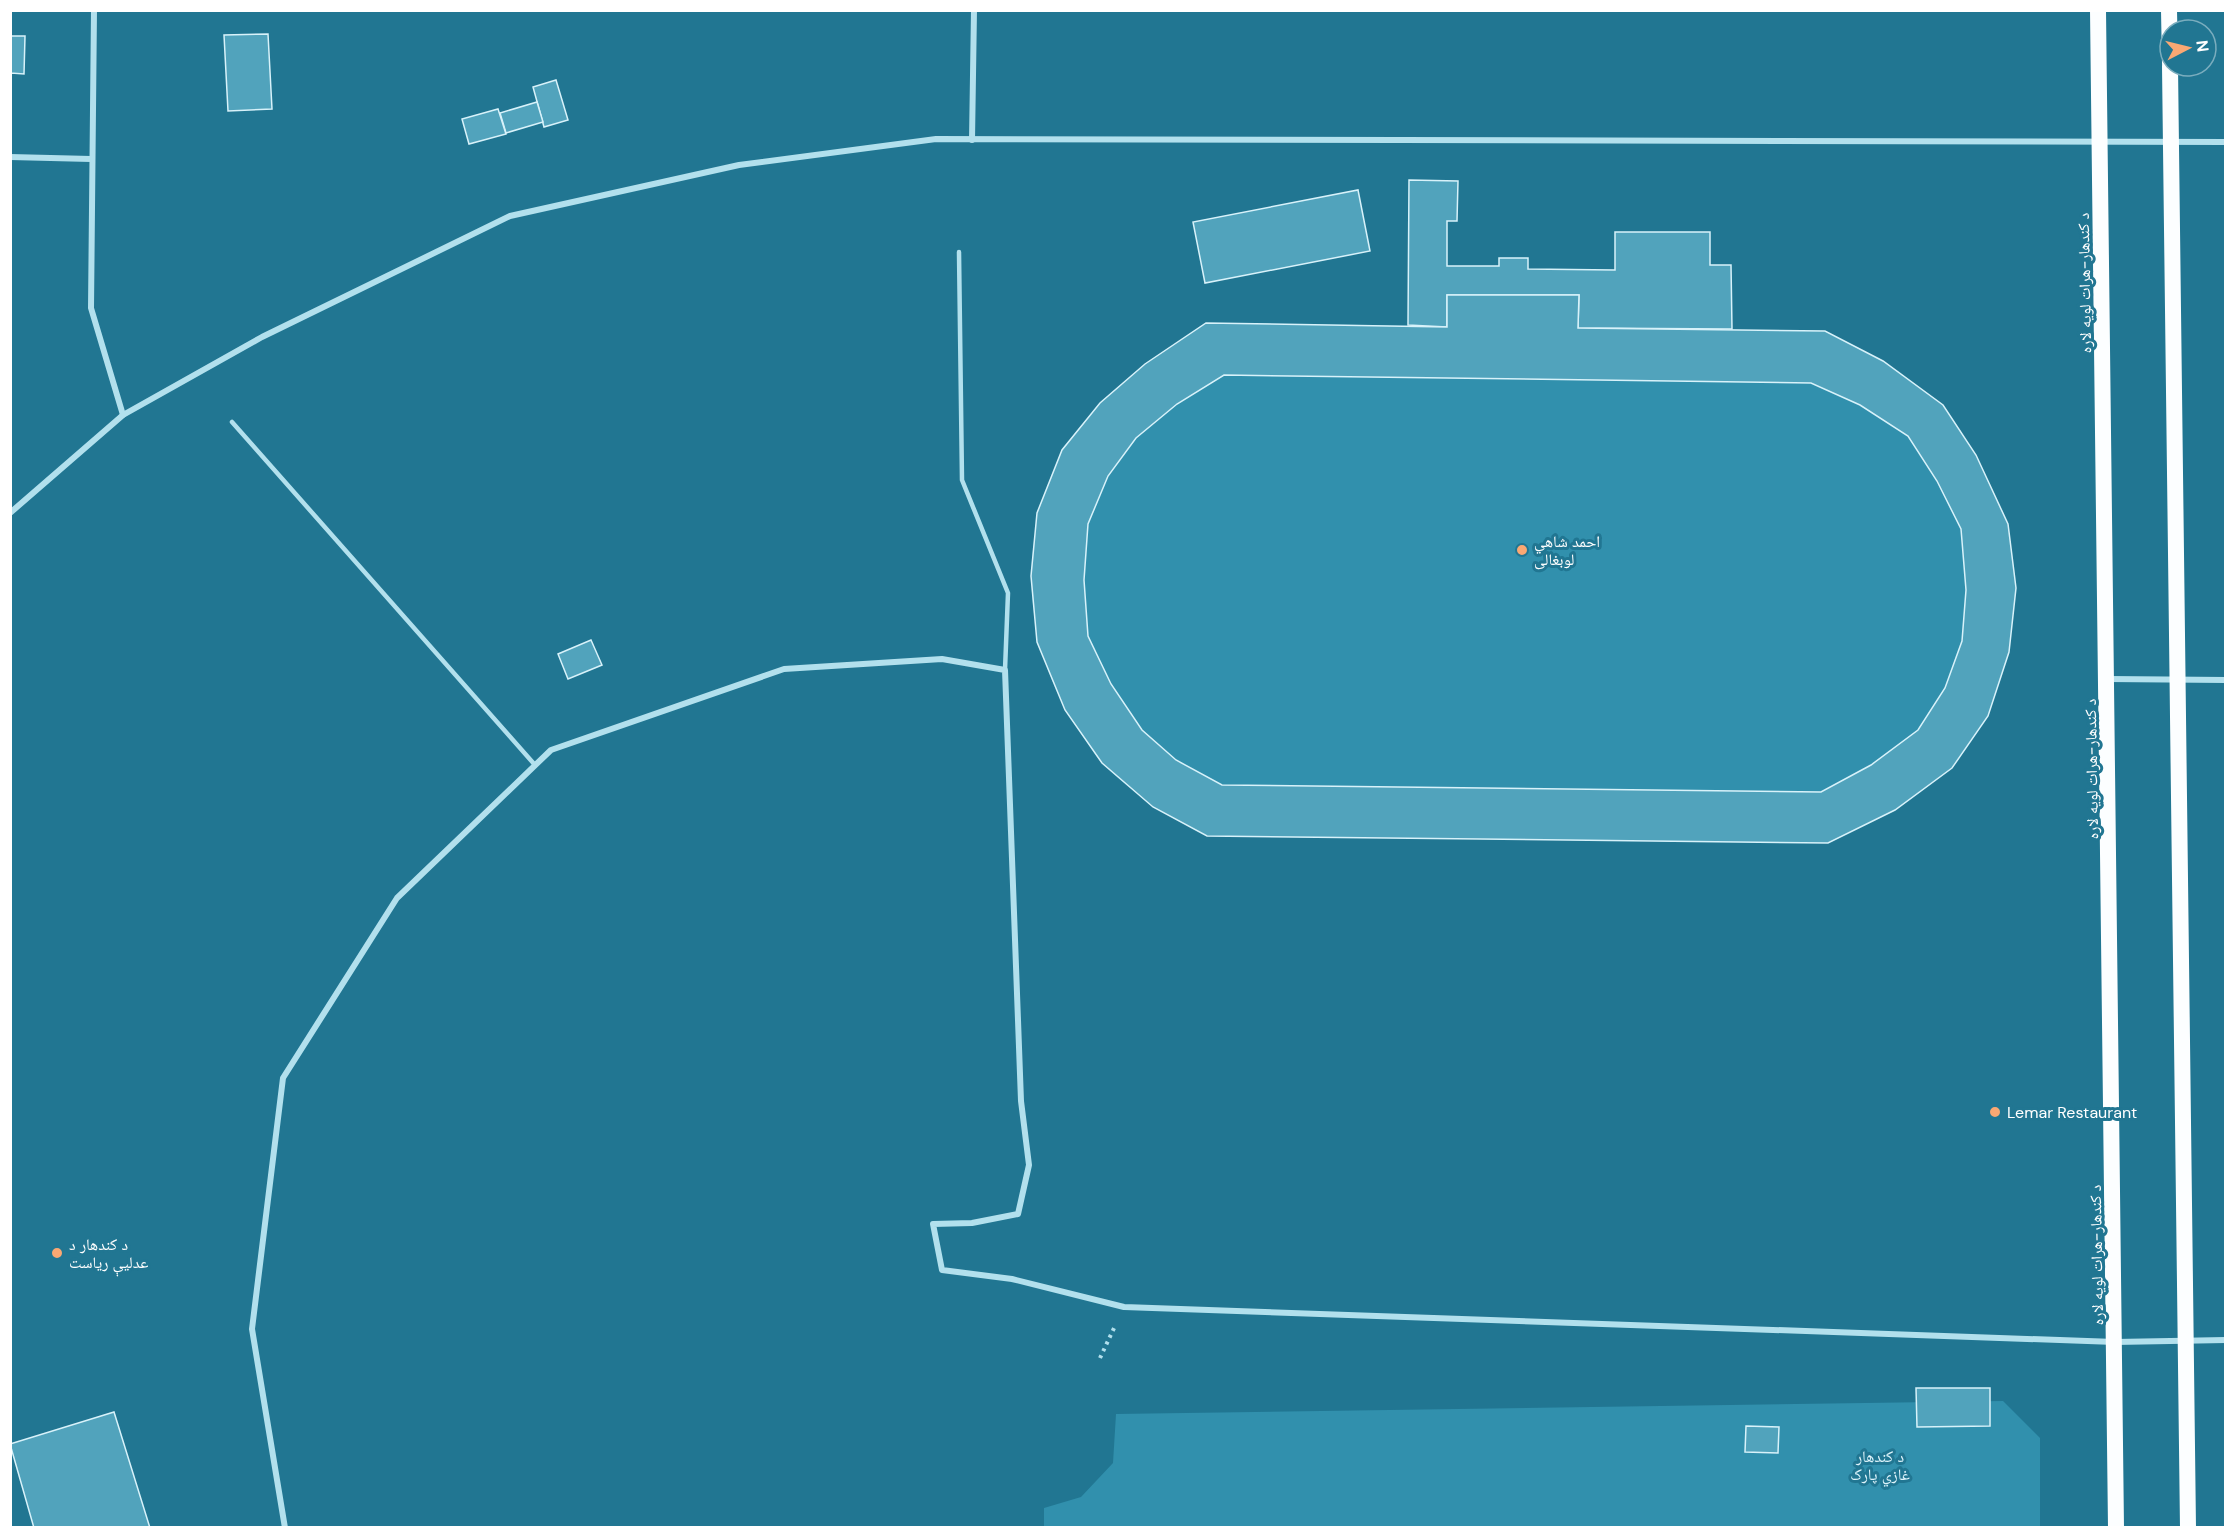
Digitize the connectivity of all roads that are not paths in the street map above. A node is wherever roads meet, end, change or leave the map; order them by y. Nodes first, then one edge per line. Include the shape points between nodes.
1 (94, 10) edge
2 (975, 10) edge
3 (2098, 10) edge
4 (2170, 78) edge
5 (972, 140) junction
6 (2100, 140) junction
7 (2171, 141) junction
8 (2226, 142) edge
9 (10, 157) edge
10 (91, 159) junction
11 (959, 252) dead end
12 (123, 415) junction
13 (232, 422) dead end
14 (10, 513) edge
15 (1005, 670) junction
16 (2108, 679) junction
17 (2179, 680) junction
18 (2226, 680) edge
19 (535, 765) junction
20 (2226, 1340) edge
21 (2184, 1341) junction
22 (2115, 1342) junction
23 (285, 1527) edge
24 (2116, 1527) edge
25 (2188, 1527) edge

1 - 10 street
2 - 5 street
3 - 6 highway, د کندهار-هرات لويه لاره
4 - 7 highway
5 - 6 street
5 - 12 street via 936,140 739,165 510,216 262,337
6 - 7 street
6 - 16 highway, د کندهار-هرات لويه لاره
7 - 8 street
7 - 17 highway
9 - 10 street
10 - 12 street via 91,308
11 - 15 lane via 962,480 1008,593
12 - 14 street
13 - 19 lane
15 - 19 street via 942,659 784,669 550,750
15 - 22 street via 1021,1101 1029,1165 1018,1214 972,1223 933,1224 942,1270 1012,1279 1124,1307
16 - 17 street
16 - 22 highway, د کندهار-هرات لويه لاره
17 - 18 street
17 - 21 highway
19 - 23 street via 397,898 283,1078 252,1329
20 - 21 street
21 - 22 street
21 - 25 highway
22 - 24 highway, د کندهار-هرات لويه لاره

